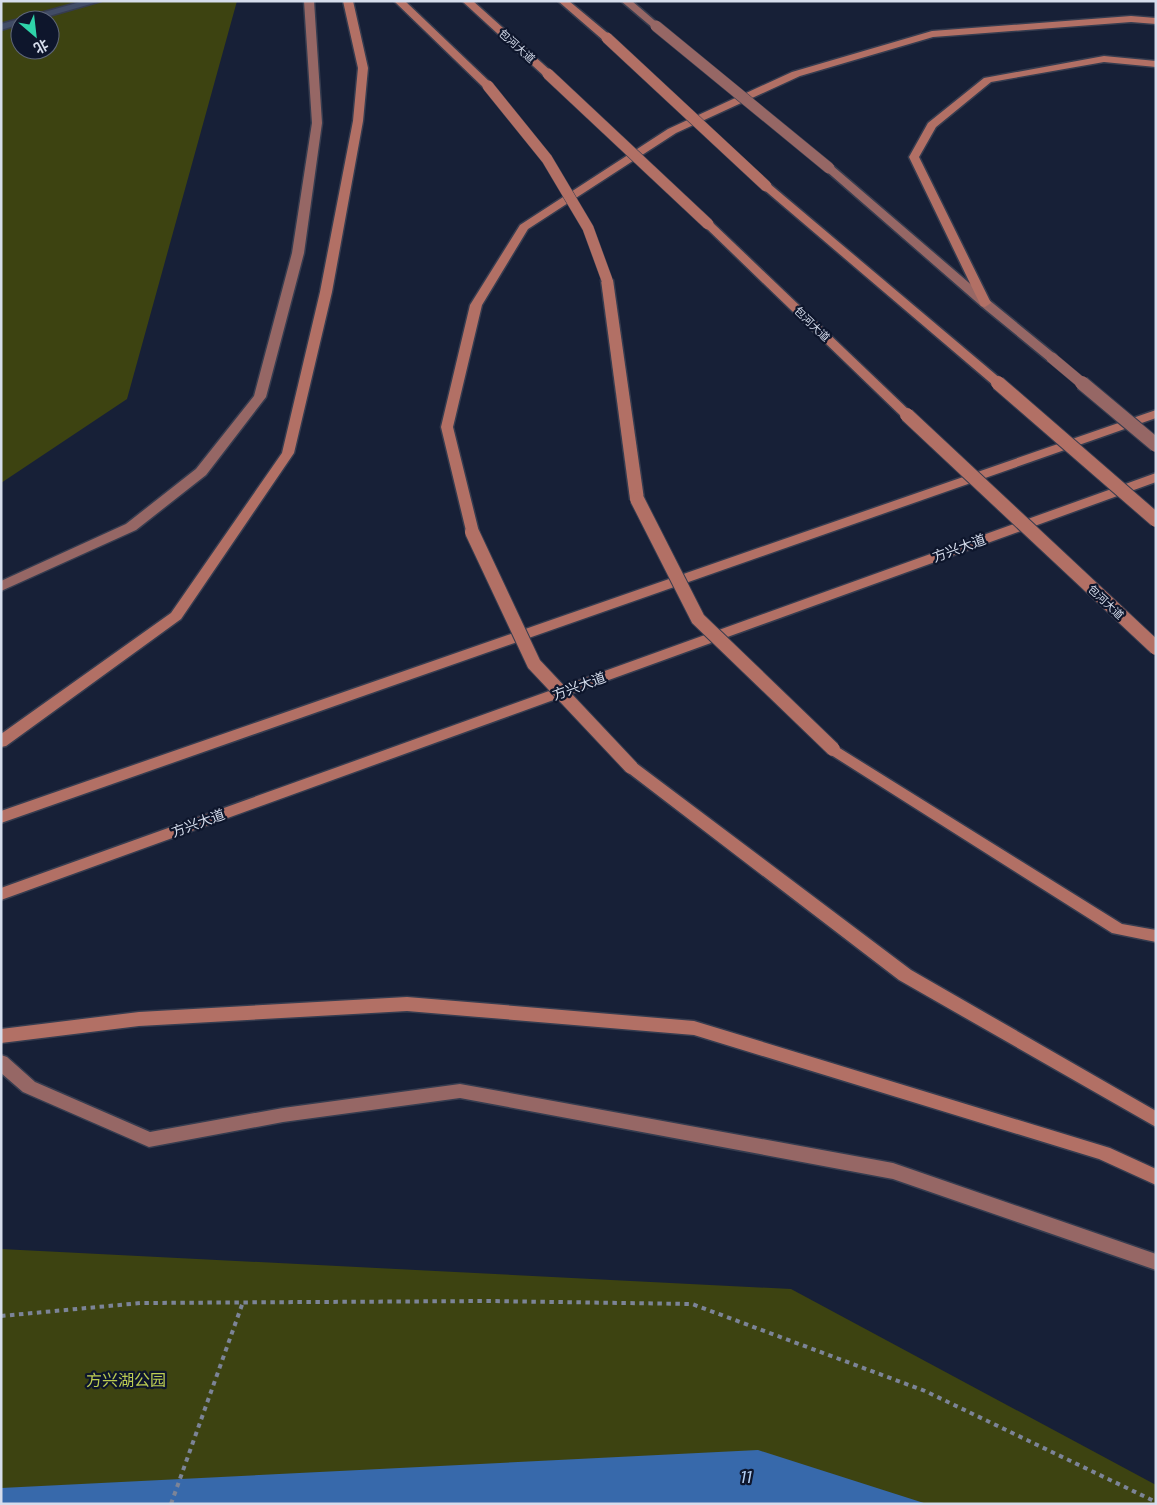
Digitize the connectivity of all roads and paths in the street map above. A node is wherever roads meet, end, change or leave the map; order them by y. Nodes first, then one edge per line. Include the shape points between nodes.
1 (96, 1) edge
2 (309, 1) edge
3 (348, 1) edge
4 (399, 1) edge
5 (467, 1) edge
6 (563, 1) edge
7 (626, 1) edge
8 (60, 10) edge
9 (1156, 21) edge
10 (1156, 64) edge
11 (985, 303) junction
12 (1156, 414) edge
13 (1156, 445) edge
14 (1156, 477) edge
15 (1156, 520) edge
16 (1, 588) edge
17 (1156, 648) edge
18 (1, 742) edge
19 (1, 817) edge
20 (1, 894) edge
21 (1156, 936) edge
22 (1, 1036) edge
23 (1, 1062) edge
24 (1156, 1120) edge
25 (1156, 1177) edge
26 (1156, 1262) edge
27 (243, 1302) junction
28 (1, 1316) edge
29 (1156, 1502) edge
30 (171, 1504) edge

1 - 8 street
2 - 16 main road via 317,123 298,253 260,397 201,472 131,527
3 - 18 highway via 363,68 358,121 326,292 288,453 176,616
4 - 21 highway, bridge via 488,86 547,158 588,228 608,280 637,499 698,620 833,749 1118,930
5 - 17 highway, 包河大道, bridge
6 - 15 highway, bridge via 766,186
7 - 11 main road, bridge via 829,168
9 - 24 highway, bridge via 1131,19 932,34 796,74 672,131 524,226 476,305 447,427 472,532 534,664 631,767 905,975
10 - 11 highway via 1104,60 988,80 932,125 914,157
11 - 13 main road, bridge
12 - 19 highway
14 - 20 highway, 方兴大道
22 - 25 highway via 139,1019 407,1004 694,1028 1104,1154
23 - 26 main road via 29,1086 149,1140 282,1115 460,1091 893,1171
27 - 28 path via 140,1302
27 - 29 path via 487,1300 692,1304 925,1391
27 - 30 path

